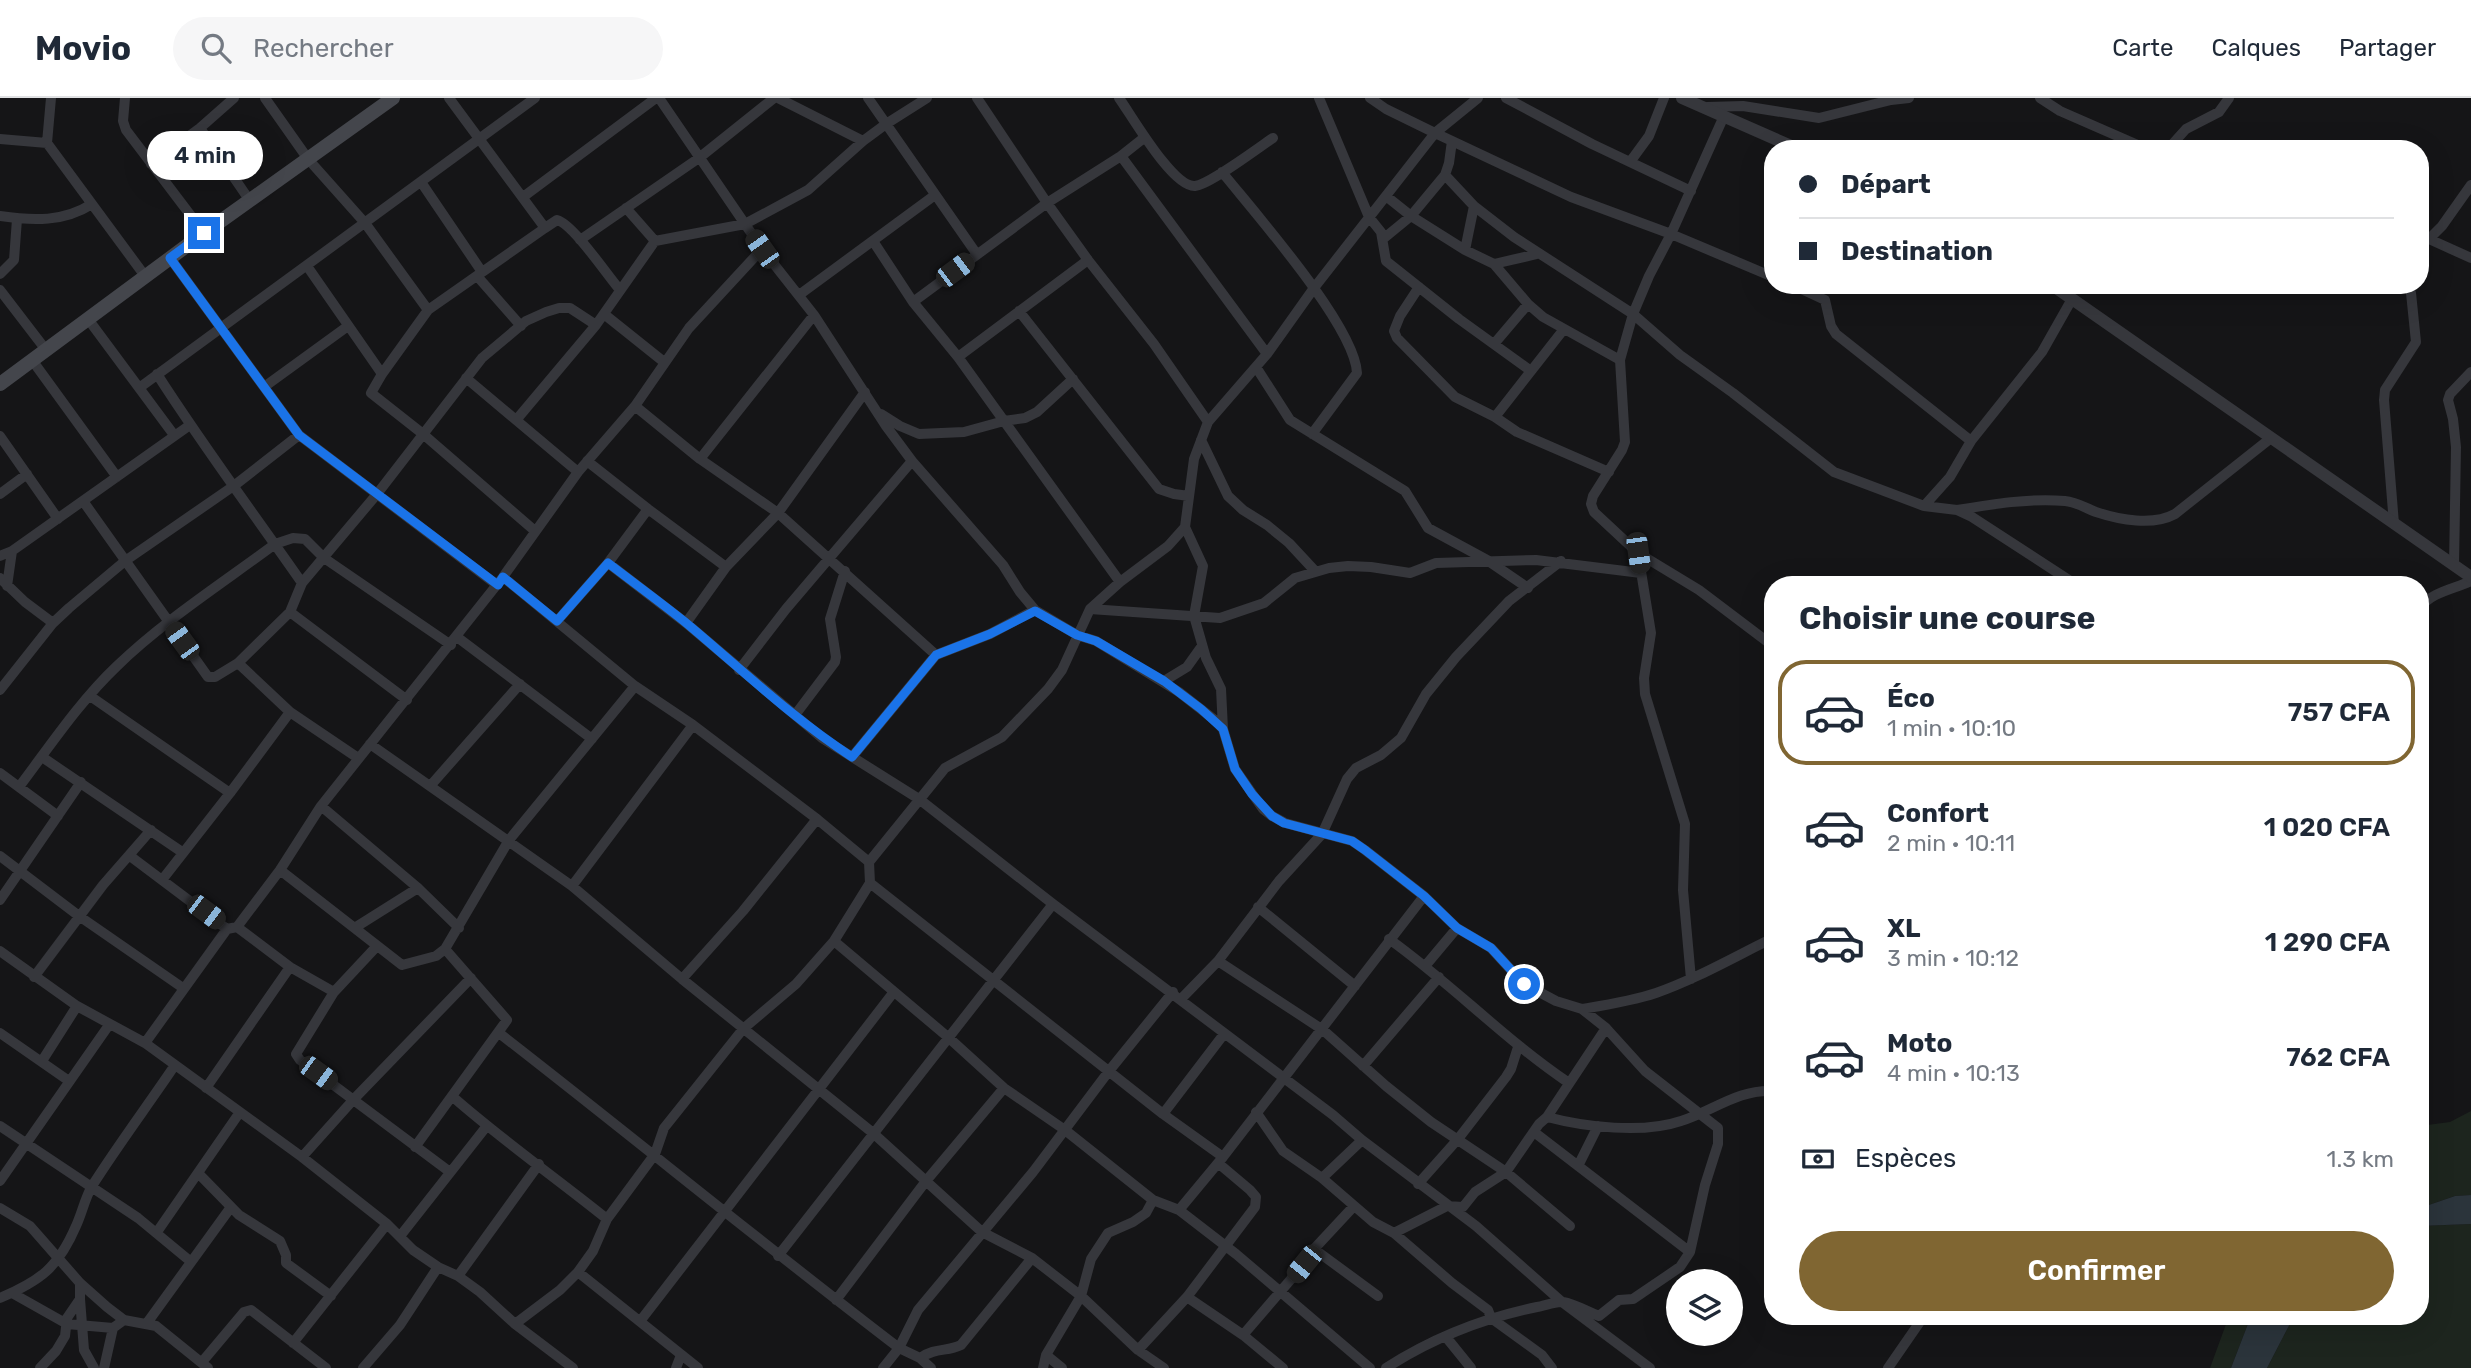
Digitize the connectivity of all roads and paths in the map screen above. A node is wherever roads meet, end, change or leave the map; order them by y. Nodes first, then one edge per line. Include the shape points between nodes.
1 (51, 98) edge
2 (125, 98) edge
3 (234, 98) edge
4 (265, 98) edge
5 (449, 98) edge
6 (535, 98) edge
7 (657, 98) edge
8 (776, 98) edge
9 (867, 98) edge
10 (927, 98) edge
11 (978, 98) edge
12 (1119, 98) edge
13 (1319, 98) edge
14 (1370, 98) edge
15 (1478, 98) edge
16 (1506, 98) edge
17 (1664, 98) edge
18 (1682, 98) edge
19 (1909, 98) edge
20 (2040, 98) edge
21 (2229, 98) edge
22 (391, 99) edge
23 (1703, 107) junction
24 (1724, 116) junction
25 (886, 124) junction
26 (200, 128) junction
27 (1436, 133) junction
28 (1145, 137) junction
29 (1273, 138) dead end
30 (0, 139) edge
31 (481, 139) junction
32 (1778, 140) edge
33 (2126, 140) edge
34 (2176, 140) edge
35 (863, 141) junction
36 (1452, 141) junction
37 (47, 143) junction
38 (1121, 156) junction
39 (699, 158) junction
40 (308, 159) junction
41 (1630, 162) junction
42 (151, 164) junction
43 (1222, 172) junction
44 (1445, 175) junction
45 (421, 182) junction
46 (2471, 185) edge
47 (1691, 191) junction
48 (935, 195) junction
49 (1386, 196) junction
50 (523, 197) junction
51 (250, 201) junction
52 (1047, 203) junction
53 (92, 204) junction
54 (1474, 206) junction
55 (625, 208) junction
56 (0, 216) edge
57 (1411, 216) junction
58 (1369, 217) junction
59 (17, 219) junction
60 (365, 223) junction
61 (745, 224) junction
62 (545, 228) junction
63 (204, 233) junction
64 (1671, 234) junction
65 (2429, 236) edge
66 (1383, 239) junction
67 (580, 240) junction
68 (873, 241) junction
69 (2429, 241) edge
70 (654, 242) junction
71 (762, 249) junction
72 (1465, 250) junction
73 (976, 253) junction
74 (1537, 254) junction
75 (170, 258) junction
76 (2471, 258) edge
77 (1088, 260) junction
78 (1494, 264) junction
79 (307, 265) junction
80 (1764, 273) edge
81 (0, 274) edge
82 (480, 274) junction
83 (145, 276) junction
84 (1419, 287) junction
85 (1314, 288) junction
86 (0, 290) edge
87 (620, 290) junction
88 (1812, 294) edge
89 (2065, 294) edge
90 (2411, 294) edge
91 (799, 295) junction
92 (2072, 299) junction
93 (913, 302) junction
94 (1528, 304) junction
95 (428, 310) junction
96 (1020, 311) junction
97 (604, 314) junction
98 (1633, 314) junction
99 (814, 315) junction
100 (88, 319) junction
101 (596, 325) junction
102 (348, 326) junction
103 (521, 326) junction
104 (221, 328) junction
105 (1564, 328) junction
106 (1494, 344) junction
107 (46, 350) junction
108 (1267, 354) junction
109 (958, 357) junction
110 (32, 360) junction
111 (1620, 360) junction
112 (664, 362) junction
113 (1256, 367) junction
114 (1531, 370) junction
115 (2471, 372) edge
116 (157, 374) junction
117 (382, 374) junction
118 (466, 378) junction
119 (1073, 379) junction
120 (0, 384) edge
121 (264, 387) junction
122 (139, 388) junction
123 (865, 392) junction
124 (635, 406) junction
125 (880, 414) junction
126 (1495, 417) junction
127 (517, 419) junction
128 (1004, 421) junction
129 (1208, 422) junction
130 (190, 425) junction
131 (423, 434) junction
132 (1312, 434) junction
133 (174, 435) junction
134 (299, 435) junction
135 (0, 436) edge
136 (2271, 438) junction
137 (1201, 440) junction
138 (1970, 441) junction
139 (700, 460) junction
140 (587, 461) junction
141 (912, 461) junction
142 (578, 472) junction
143 (1609, 472) junction
144 (27, 474) junction
145 (117, 477) junction
146 (235, 485) junction
147 (0, 494) edge
148 (377, 494) junction
149 (1189, 496) junction
150 (83, 501) junction
151 (1924, 506) junction
152 (648, 509) junction
153 (1956, 510) junction
154 (778, 513) junction
155 (58, 519) junction
156 (2394, 524) junction
157 (1185, 527) junction
158 (535, 531) junction
159 (275, 544) junction
160 (12, 551) junction
161 (1638, 553) junction
162 (0, 556) edge
163 (829, 557) junction
164 (324, 558) junction
165 (1487, 560) junction
166 (125, 561) junction
167 (1561, 561) junction
168 (608, 563) junction
169 (2454, 565) junction
170 (726, 567) junction
171 (845, 571) junction
172 (1315, 571) junction
173 (1641, 573) junction
174 (2063, 576) edge
175 (2471, 579) edge
176 (500, 581) junction
177 (4, 582) edge
178 (1120, 582) junction
179 (302, 583) junction
180 (1528, 589) junction
181 (2429, 599) edge
182 (1090, 609) junction
183 (1035, 611) junction
184 (290, 612) junction
185 (1194, 616) junction
186 (557, 621) junction
187 (685, 622) junction
188 (53, 623) junction
189 (169, 624) junction
190 (1077, 635) junction
191 (1764, 639) edge
192 (454, 641) junction
193 (1202, 646) junction
194 (936, 655) junction
195 (238, 663) junction
196 (739, 670) junction
197 (4, 678) edge
198 (1164, 681) junction
199 (520, 684) junction
200 (635, 686) junction
201 (0, 691) edge
202 (90, 696) junction
203 (407, 700) junction
204 (290, 712) junction
205 (795, 715) junction
206 (693, 725) junction
207 (1223, 729) junction
208 (592, 738) junction
209 (370, 744) junction
210 (42, 757) junction
211 (852, 757) junction
212 (358, 758) junction
213 (0, 774) edge
214 (81, 782) junction
215 (431, 785) junction
216 (19, 787) junction
217 (230, 793) junction
218 (919, 799) junction
219 (321, 806) junction
220 (58, 816) junction
221 (817, 819) junction
222 (151, 830) junction
223 (1322, 834) junction
224 (509, 840) junction
225 (182, 852) junction
226 (0, 856) edge
227 (130, 856) junction
228 (869, 862) junction
229 (21, 870) junction
230 (280, 870) junction
231 (162, 880) junction
232 (870, 883) junction
233 (572, 886) junction
234 (418, 888) junction
235 (1424, 896) junction
236 (0, 900) edge
237 (1053, 904) junction
238 (1258, 906) junction
239 (79, 916) junction
240 (355, 927) junction
241 (232, 928) junction
242 (458, 928) junction
243 (1457, 928) junction
244 (1390, 939) junction
245 (834, 941) junction
246 (1764, 942) edge
247 (377, 946) junction
248 (444, 949) junction
249 (0, 951) edge
250 (1218, 961) junction
251 (1426, 965) junction
252 (290, 967) junction
253 (34, 977) junction
254 (1439, 977) junction
255 (471, 978) junction
256 (682, 979) junction
257 (1691, 979) junction
258 (994, 981) junction
259 (1355, 986) junction
260 (183, 988) junction
261 (334, 992) junction
262 (893, 993) junction
263 (1177, 996) junction
264 (78, 1006) junction
265 (1582, 1009) junction
266 (109, 1025) junction
267 (1606, 1028) junction
268 (743, 1029) junction
269 (1323, 1030) junction
270 (0, 1033) edge
271 (499, 1033) junction
272 (1224, 1034) junction
273 (949, 1038) junction
274 (145, 1043) junction
275 (1518, 1047) junction
276 (42, 1061) junction
277 (175, 1065) junction
278 (1363, 1066) junction
279 (1109, 1072) junction
280 (1284, 1076) junction
281 (69, 1082) junction
282 (1569, 1083) junction
283 (206, 1088) junction
284 (819, 1088) junction
285 (1004, 1088) junction
286 (1764, 1090) edge
287 (453, 1097) junction
288 (354, 1099) junction
289 (240, 1112) junction
290 (1256, 1112) junction
291 (1700, 1113) junction
292 (1163, 1114) junction
293 (1547, 1117) junction
294 (0, 1126) edge
295 (1598, 1126) junction
296 (486, 1127) junction
297 (1065, 1130) junction
298 (1534, 1132) junction
299 (873, 1133) junction
300 (1458, 1139) junction
301 (1362, 1140) junction
302 (26, 1143) junction
303 (415, 1147) junction
304 (655, 1154) junction
305 (302, 1157) junction
306 (1221, 1160) junction
307 (539, 1164) junction
308 (1578, 1166) junction
309 (1506, 1171) junction
310 (450, 1172) junction
311 (198, 1173) junction
312 (1322, 1178) junction
313 (0, 1181) edge
314 (926, 1181) junction
315 (1419, 1184) junction
316 (90, 1189) junction
317 (1153, 1200) junction
318 (1354, 1206) junction
319 (1447, 1206) junction
320 (231, 1207) junction
321 (0, 1208) edge
322 (1179, 1210) junction
323 (726, 1212) junction
324 (607, 1219) junction
325 (387, 1224) junction
326 (1570, 1226) dead end
327 (157, 1232) junction
328 (982, 1232) junction
329 (1394, 1233) junction
330 (401, 1236) junction
331 (1224, 1247) junction
332 (1314, 1249) junction
333 (1690, 1252) junction
334 (778, 1256) junction
335 (58, 1257) junction
336 (1032, 1258) junction
337 (190, 1261) junction
338 (438, 1267) junction
339 (578, 1272) junction
340 (458, 1276) junction
341 (80, 1283) junction
342 (1279, 1292) junction
343 (12, 1293) junction
344 (331, 1296) junction
345 (1081, 1296) junction
346 (1378, 1296) dead end
347 (1187, 1297) junction
348 (0, 1298) edge
349 (80, 1299) junction
350 (836, 1300) junction
351 (1562, 1302) junction
352 (1491, 1318) junction
353 (124, 1320) junction
354 (641, 1320) junction
355 (147, 1322) junction
356 (67, 1324) junction
357 (515, 1324) junction
358 (1918, 1325) edge
359 (81, 1327) junction
360 (113, 1328) junction
361 (1243, 1335) junction
362 (1446, 1337) junction
363 (293, 1343) junction
364 (899, 1348) junction
365 (1138, 1350) junction
366 (1046, 1354) junction
367 (681, 1355) junction
368 (920, 1358) junction
369 (205, 1365) edge
370 (40, 1368) edge
371 (94, 1368) edge
372 (104, 1368) edge
373 (326, 1368) edge
374 (363, 1368) edge
375 (573, 1368) edge
376 (676, 1368) edge
377 (698, 1368) edge
378 (883, 1368) edge
379 (931, 1368) edge
380 (1042, 1368) edge
381 (1062, 1368) edge
382 (1164, 1368) edge
383 (1283, 1368) edge
384 (1370, 1368) edge
385 (1386, 1368) edge
386 (1471, 1368) edge
387 (1552, 1368) edge
388 (1650, 1368) edge
389 (1888, 1368) edge

1 - 37 street
2 - 42 street via 126,130
3 - 26 street
4 - 40 street
5 - 31 street
6 - 31 street
7 - 39 street
7 - 50 street
8 - 35 street
8 - 39 street
9 - 25 street
10 - 25 street
11 - 52 street
12 - 28 street
13 - 58 street
14 - 27 street
15 - 27 street
16 - 41 street
17 - 41 street via 1648,136
18 - 23 street
19 - 23 street via 1819,118 1743,106
20 - 33 street
21 - 34 street via 2219,112 2186,129
22 - 40 main road
23 - 24 street
24 - 32 street
24 - 47 street
25 - 35 street
25 - 48 street
26 - 42 street
26 - 51 street
27 - 36 street
27 - 49 street
28 - 38 street
28 - 43 street via 1191,187
29 - 43 street
30 - 37 street
31 - 45 street
31 - 50 street
35 - 61 street via 808,190
36 - 44 street
36 - 64 street via 1571,197
37 - 53 street
38 - 52 street
38 - 108 street
39 - 55 street
39 - 61 street
40 - 51 main road
40 - 60 street
41 - 47 street
42 - 63 street
43 - 85 street
44 - 54 street
44 - 57 street
45 - 60 street
45 - 82 street
46 - 65 street via 2442,226
47 - 64 street
48 - 68 street
48 - 73 street
49 - 57 street
49 - 58 street
50 - 62 street
51 - 63 main road
52 - 73 street
52 - 77 street
53 - 59 street via 63,218
53 - 83 street
54 - 72 street
54 - 74 street
55 - 67 street
55 - 70 street
56 - 59 street
57 - 66 street
57 - 72 street
58 - 66 street
58 - 85 street
59 - 81 street via 14,260
60 - 79 street
60 - 95 street
61 - 70 street
61 - 71 street
62 - 67 street via 559,219
62 - 82 street
63 - 75 main road
64 - 80 street
64 - 98 street
66 - 84 street via 1386,261
67 - 87 street
68 - 91 street
68 - 93 street
69 - 76 street
70 - 87 street
71 - 91 street
71 - 112 street via 714,299
72 - 78 street
73 - 93 street
74 - 78 street
74 - 98 street
75 - 83 main road
75 - 104 street
77 - 96 street
77 - 129 street
78 - 94 street
79 - 102 street
79 - 104 street
82 - 95 street
82 - 103 street
83 - 100 main road
84 - 106 street
84 - 126 street via 1394,327 1397,338 1448,391
85 - 108 street
85 - 132 street via 1353,355 1357,373
86 - 107 street
87 - 97 street
88 - 138 street via 1825,300 1836,334
89 - 92 street
90 - 156 street via 2416,342 2385,390 2384,400
91 - 99 street
92 - 136 street
92 - 138 street via 2042,352
93 - 109 street
94 - 105 street
94 - 106 street
95 - 117 street
96 - 109 street
96 - 119 street
97 - 101 street
97 - 112 street
98 - 111 street
98 - 151 street via 1691,364 1835,472
99 - 123 street
99 - 139 street
100 - 107 main road
100 - 122 street
101 - 103 street via 559,308
101 - 127 street
102 - 117 street
102 - 121 street
103 - 118 street via 482,358
104 - 116 street
104 - 121 street
105 - 111 street
105 - 114 street
106 - 114 street
107 - 110 main road
108 - 113 street
109 - 128 street
110 - 120 main road
110 - 145 street
111 - 143 street via 1625,442
112 - 124 street
113 - 129 street
113 - 132 street via 1284,413
114 - 126 street
115 - 169 street via 2448,400 2456,447
116 - 122 street
116 - 130 street
117 - 131 street via 372,395
118 - 127 street
118 - 131 street
119 - 128 street via 1037,412
119 - 149 street via 1159,489
121 - 134 street
122 - 133 street
123 - 125 street
123 - 154 street
124 - 139 street
124 - 140 street
125 - 128 street via 919,433 964,432
125 - 141 street
126 - 143 street via 1517,432
127 - 142 street
128 - 178 street
129 - 137 street
130 - 133 street
130 - 146 street
131 - 148 street
131 - 158 street
132 - 165 street via 1405,491 1428,528
133 - 145 street
134 - 146 street
134 - 148 street
135 - 144 street
136 - 153 street via 2175,514 2158,521 2106,515 2063,500 2018,500
136 - 156 street
137 - 149 street
137 - 172 street via 1228,496 1289,542
138 - 151 street via 1950,477
139 - 154 street
140 - 142 street
140 - 152 street
141 - 163 street
141 - 183 street via 1003,565
142 - 158 street
143 - 161 street via 1591,504
144 - 147 street
144 - 155 street
145 - 150 street
146 - 159 street
146 - 166 street
148 - 164 street
148 - 176 street
149 - 157 street
150 - 155 street
150 - 166 street
151 - 153 street
152 - 168 street
152 - 170 street
153 - 174 street
154 - 163 street
154 - 170 street
155 - 160 street
156 - 169 street
157 - 178 street via 1168,546
157 - 185 street via 1203,566
158 - 176 street
159 - 164 street via 300,537
159 - 179 street
159 - 189 street
160 - 162 street
160 - 177 street
161 - 173 street
161 - 191 street via 1699,590
163 - 171 street
163 - 196 street
164 - 179 street
164 - 192 street
165 - 167 street
165 - 172 street via 1436,563 1410,573 1371,567
165 - 180 street
166 - 188 street
166 - 189 street
167 - 173 street
167 - 180 street
168 - 186 street
168 - 187 street
169 - 175 street
170 - 187 street
171 - 194 street
171 - 205 street via 830,619 835,662
172 - 185 street via 1295,578 1264,603 1238,613 1220,618
173 - 257 street via 1651,633 1644,694 1685,824 1683,890
175 - 181 street
176 - 186 street
176 - 192 street
177 - 188 street
178 - 182 street
179 - 184 street
180 - 223 street via 1509,601 1437,679 1401,738 1356,768
182 - 185 street
182 - 190 street
183 - 190 street
183 - 194 street
184 - 195 street
184 - 203 street
185 - 193 street
186 - 200 street
187 - 196 street
188 - 197 street
189 - 195 street via 208,677
189 - 202 street via 116,666
190 - 198 street via 1096,641
190 - 218 street via 1062,670 1003,737 945,768
192 - 199 street
192 - 203 street
193 - 198 street via 1187,667
193 - 207 street via 1221,689
194 - 211 street
195 - 204 street
196 - 205 street
197 - 201 street
198 - 207 street
199 - 208 street
199 - 215 street
200 - 206 street
200 - 208 street
202 - 210 street
202 - 217 street
203 - 209 street
204 - 212 street
204 - 217 street
205 - 211 street
206 - 221 street
206 - 233 street
207 - 223 street via 1235,769 1263,809 1284,823
208 - 224 street
209 - 212 street
209 - 215 street
210 - 214 street
210 - 216 street
211 - 218 street
212 - 219 street
213 - 216 street
214 - 220 street
214 - 222 street
215 - 224 street
216 - 220 street
217 - 225 street
218 - 228 street
218 - 237 street
219 - 230 street
219 - 234 street
220 - 229 street
221 - 228 street
221 - 256 street
222 - 225 street
222 - 227 street
223 - 235 street via 1352,841
223 - 238 street
224 - 233 street
224 - 242 street
225 - 231 street
226 - 229 street
227 - 231 street
227 - 239 street
228 - 232 street
229 - 236 street
229 - 239 street
230 - 240 street
230 - 241 street
231 - 241 street
232 - 245 street
232 - 258 street
233 - 256 street
234 - 240 street
234 - 242 street
235 - 243 street
235 - 244 street
237 - 258 street
237 - 263 street
238 - 250 street
238 - 259 street
239 - 253 street
239 - 260 street
240 - 247 street
241 - 252 street
241 - 260 street
242 - 248 street
243 - 251 street
243 - 265 street via 1491,948 1524,984
244 - 251 street
244 - 259 street
245 - 262 street
245 - 268 street via 796,984
246 - 257 street
247 - 248 street via 402,965 436,956
247 - 261 street
248 - 255 street
249 - 253 street
250 - 263 street
250 - 269 street
251 - 254 street
252 - 261 street
252 - 283 street
253 - 264 street
254 - 275 street
254 - 278 street
255 - 271 street via 507,1020
255 - 288 street
256 - 268 street
257 - 265 street via 1654,994
258 - 273 street
258 - 279 street
259 - 269 street
260 - 274 street
261 - 288 street via 296,1054
262 - 273 street
262 - 284 street
263 - 272 street
263 - 279 street
264 - 266 street
264 - 276 street
265 - 267 street
266 - 274 street
266 - 281 street
267 - 282 street
267 - 291 street via 1645,1070
268 - 284 street
268 - 304 street via 664,1128
269 - 278 street
269 - 280 street
270 - 276 street
271 - 287 street
271 - 304 street
272 - 280 street
272 - 292 street
273 - 285 street
273 - 299 street
274 - 277 street
275 - 282 street
275 - 300 street via 1506,1077
276 - 281 street
277 - 283 street
277 - 316 street
278 - 300 street
279 - 292 street
279 - 297 street
280 - 290 street
280 - 301 street
281 - 302 street
282 - 293 street
283 - 289 street
284 - 299 street
284 - 323 street
285 - 297 street
285 - 314 street
286 - 291 street via 1742,1094
287 - 296 street
287 - 303 street
288 - 303 street
288 - 305 street
289 - 305 street
289 - 311 street
290 - 306 street
290 - 312 street via 1283,1151
291 - 295 street via 1655,1126
291 - 333 street via 1719,1134
292 - 306 street
293 - 295 street
293 - 298 street
294 - 302 street
295 - 308 street
296 - 307 street
296 - 310 street
297 - 317 street
297 - 328 street
298 - 308 street
298 - 309 street
299 - 314 street
299 - 334 street
300 - 309 street
300 - 315 street
301 - 312 street
301 - 315 street
302 - 313 street
302 - 316 street
303 - 310 street
304 - 323 street
304 - 324 street
305 - 325 street
306 - 322 street
306 - 331 street via 1256,1198 1255,1207
307 - 324 street
307 - 340 street
308 - 333 street
309 - 319 street via 1475,1192 1463,1207
309 - 326 street
310 - 330 street
311 - 320 street
311 - 327 street
312 - 318 street
314 - 328 street
314 - 350 street
315 - 319 street
316 - 327 street
316 - 335 street
317 - 322 street
317 - 345 street via 1146,1213 1108,1233 1091,1259
318 - 329 street
318 - 332 street
319 - 329 street
319 - 351 street
320 - 337 street
320 - 344 street via 280,1241 286,1263
321 - 335 street via 30,1226
322 - 331 street
323 - 334 street
323 - 354 street
324 - 339 street
325 - 330 street
325 - 344 street
327 - 337 street
328 - 336 street
328 - 364 street via 918,1310
329 - 352 street via 1488,1310
330 - 338 street
331 - 342 street
331 - 347 street
332 - 342 street
332 - 346 street
333 - 351 street via 1680,1267 1599,1316
334 - 350 street
335 - 341 street
335 - 343 street via 34,1283
336 - 345 street
336 - 368 street via 961,1345
337 - 355 street
338 - 340 street
338 - 374 street via 400,1325
339 - 354 street
339 - 357 street
340 - 357 street
341 - 349 street
341 - 353 street
342 - 361 street
342 - 384 street
343 - 348 street
343 - 356 street
344 - 363 street
345 - 365 street
345 - 366 street
347 - 361 street
347 - 365 street
349 - 356 street
349 - 359 street
350 - 364 street
351 - 352 street
351 - 388 street
352 - 362 street
352 - 387 street via 1542,1354
353 - 355 street
353 - 360 street
354 - 367 street
355 - 369 street
356 - 359 street
356 - 370 street via 57,1351
357 - 375 street
358 - 389 street
359 - 360 street
359 - 371 street via 84,1350
360 - 372 street
361 - 383 street
362 - 385 street
362 - 386 street
363 - 369 street via 251,1310 244,1312
363 - 373 street
364 - 368 street
364 - 378 street
365 - 382 street
366 - 380 street
366 - 381 street
367 - 376 street
367 - 377 street
368 - 379 street

